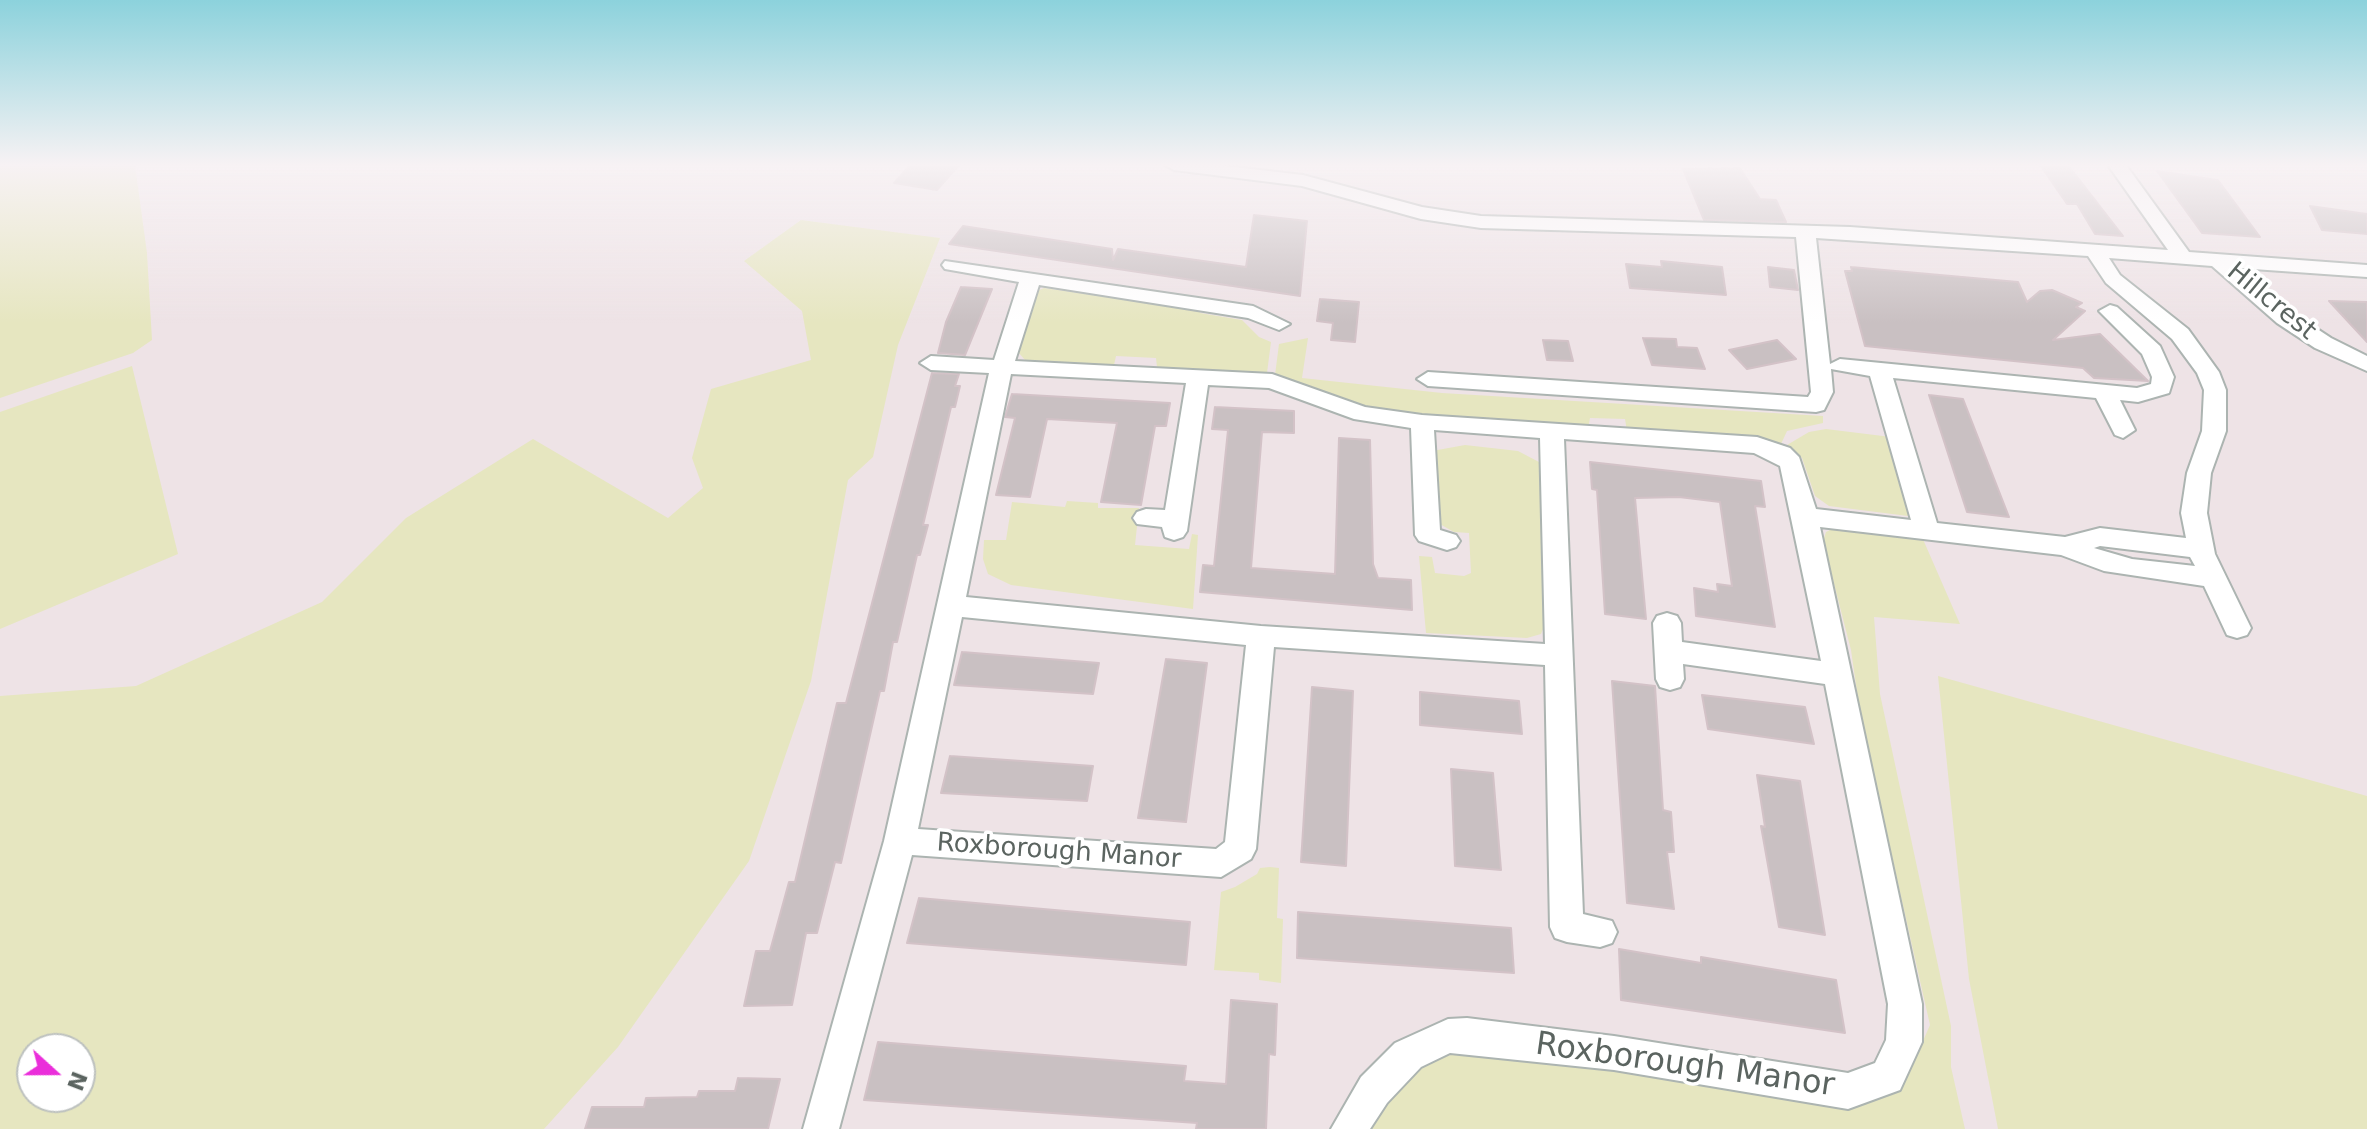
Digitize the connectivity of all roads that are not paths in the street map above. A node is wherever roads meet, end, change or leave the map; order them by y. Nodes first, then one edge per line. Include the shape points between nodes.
1 (1451, 218) edge
2 (2154, 218) edge
3 (1805, 231) junction
4 (2095, 252) junction
5 (2183, 258) junction
6 (2219, 261) junction
7 (952, 265) dead end
8 (2367, 271) edge
9 (1030, 279) junction
10 (2110, 311) dead end
11 (1279, 324) dead end
12 (931, 363) dead end
13 (2367, 364) edge
14 (1840, 366) dead end
15 (1002, 367) junction
16 (1879, 370) junction
17 (1198, 377) junction
18 (1428, 379) dead end
19 (2105, 392) junction
20 (1422, 422) junction
21 (2123, 430) dead end
22 (1552, 434) junction
23 (1805, 517) junction
24 (1146, 518) dead end
25 (1926, 528) junction
26 (1447, 541) dead end
27 (2065, 546) junction
28 (2201, 549) junction
29 (2210, 577) junction
30 (952, 606) junction
31 (1667, 623) dead end
32 (2237, 628) dead end
33 (1261, 636) junction
34 (1669, 651) junction
35 (1559, 656) junction
36 (1840, 675) junction
37 (1670, 679) dead end
38 (900, 841) junction
39 (1600, 932) dead end
40 (821, 1129) edge
41 (1349, 1129) edge

1 - 3 street
2 - 5 street
3 - 4 street
3 - 18 street via 1822,392 1816,405
4 - 5 street
4 - 28 street via 2113,279 2187,343 2215,390 2214,431 2194,513
5 - 6 street
6 - 8 street
6 - 13 street, Hillcrest via 2285,318
7 - 9 street
9 - 11 street via 1253,312
9 - 15 street, Roxborough Manor
10 - 19 street via 2152,351 2163,377 2161,388 2148,395
12 - 15 street, Roxborough Manor
14 - 16 street
15 - 17 street, Roxborough Manor
15 - 30 street, Roxborough Manor via 980,520
16 - 19 street
16 - 25 street
17 - 20 street, Roxborough Manor via 1272,381 1362,414
17 - 24 street via 1175,525
19 - 21 street
20 - 22 street, Roxborough Manor
20 - 26 street via 1428,535
22 - 23 street, Roxborough Manor via 1770,448 1791,463
22 - 35 street
23 - 25 street
23 - 36 street, Roxborough Manor
25 - 27 street
27 - 28 street via 2100,537
27 - 29 street via 2132,568
28 - 29 street
29 - 32 street
30 - 33 street
30 - 38 street, Roxborough Manor
31 - 34 street
33 - 35 street via 1344,646 1483,648
33 - 38 street, Roxborough Manor via 1240,849 1221,863
34 - 36 street
34 - 37 street
35 - 39 street via 1567,927
36 - 41 street, Roxborough Manor via 1905,1004 1904,1042 1887,1077 1848,1091 1614,1053 1448,1036 1408,1055 1374,1090
38 - 40 street, Roxborough Manor

